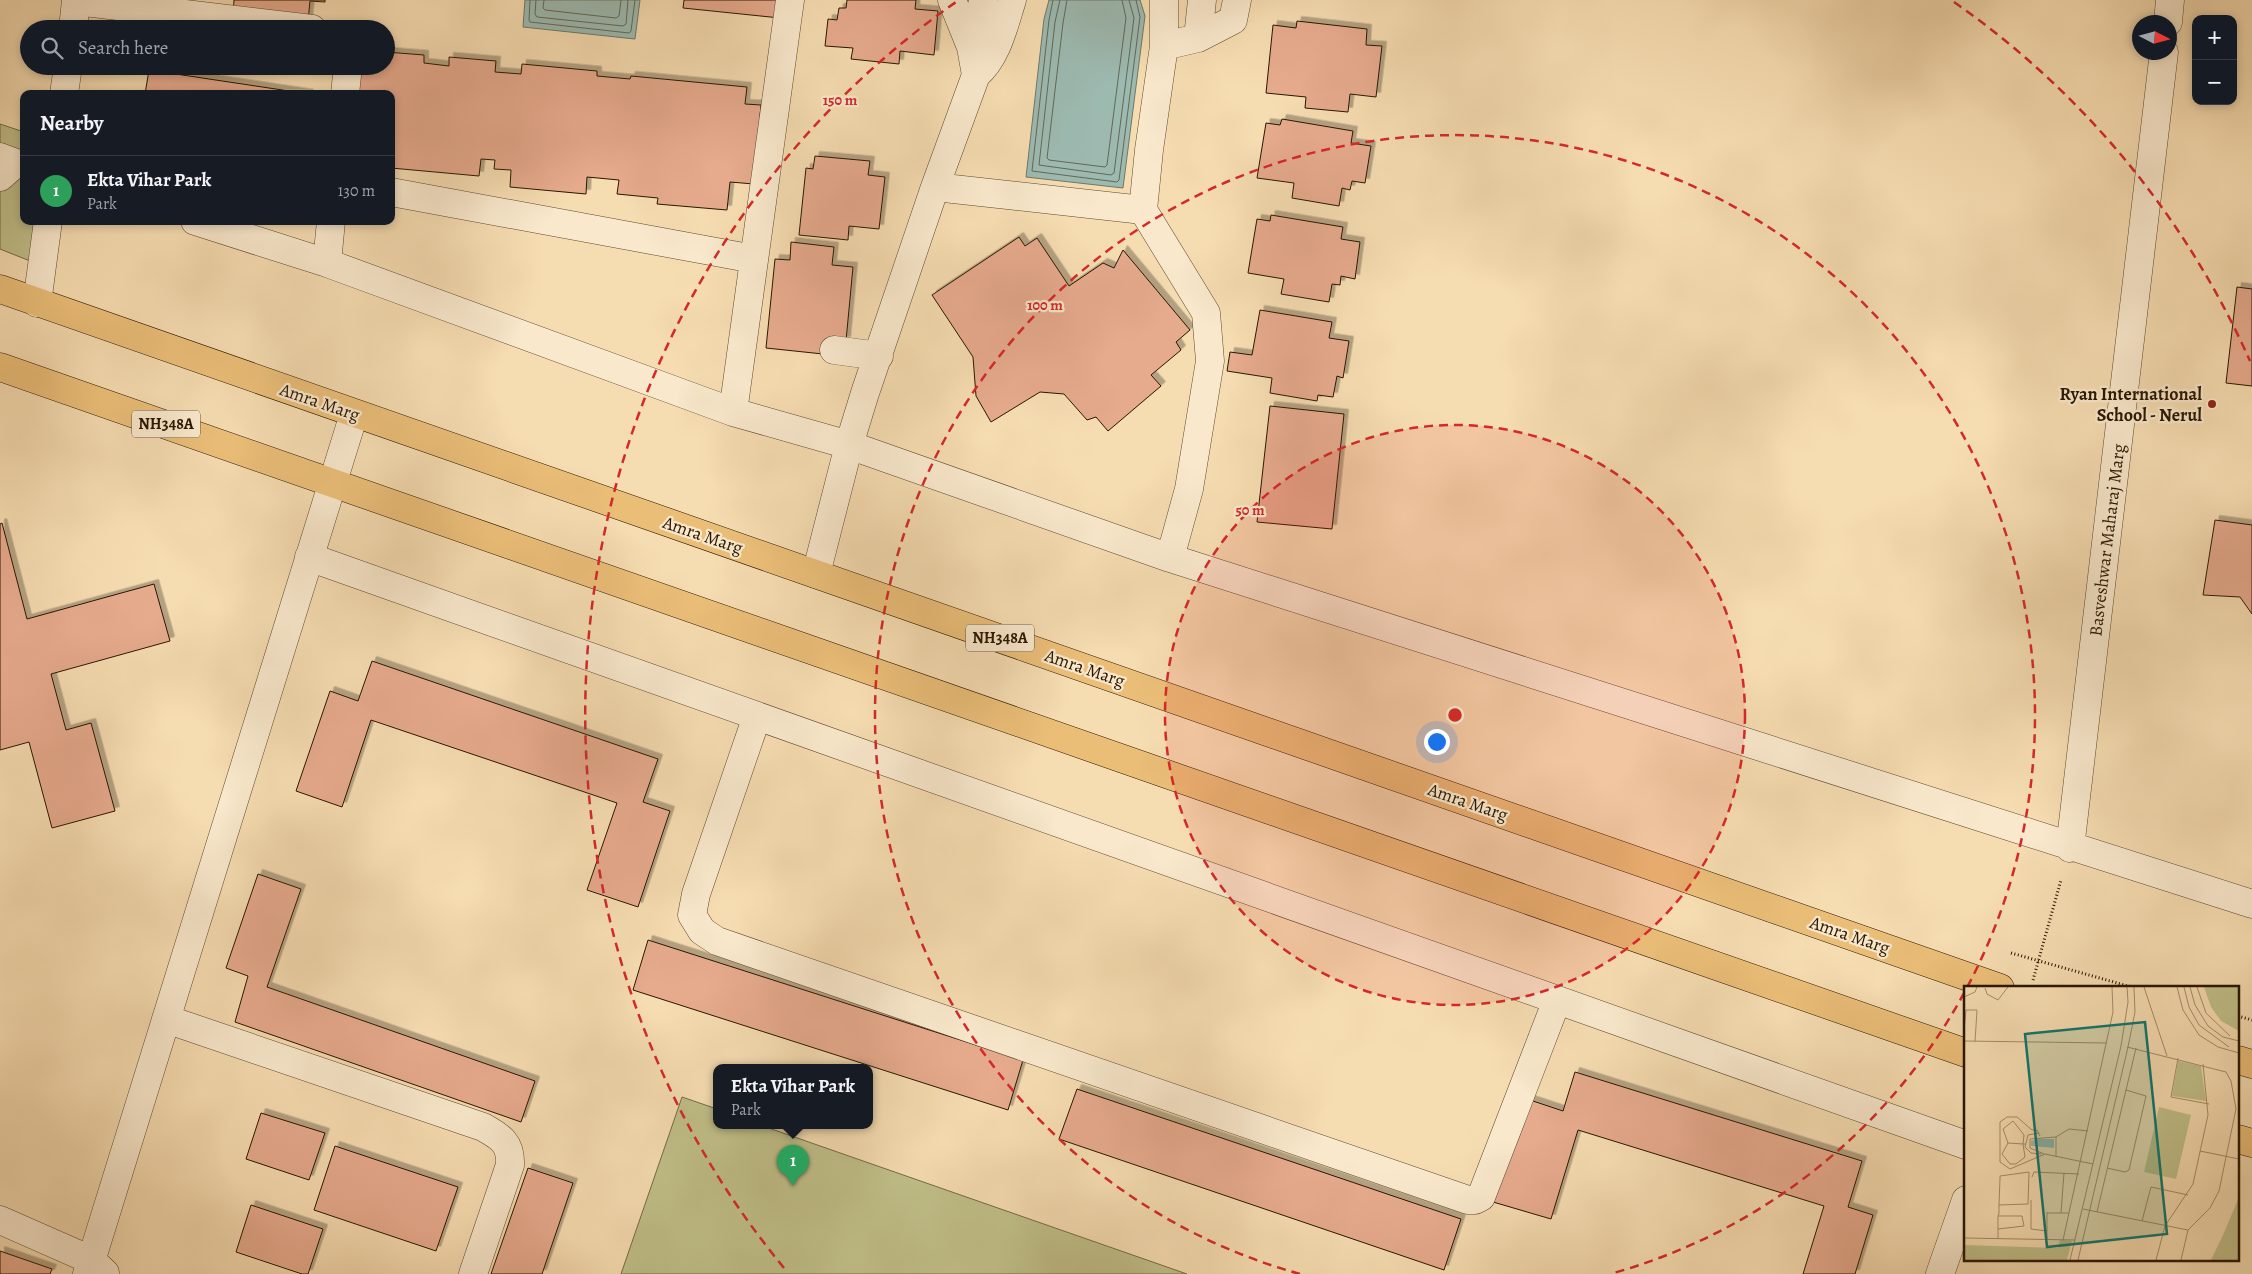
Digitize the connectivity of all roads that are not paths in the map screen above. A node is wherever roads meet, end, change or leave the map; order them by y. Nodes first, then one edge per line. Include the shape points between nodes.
1 (790, 0) edge
2 (952, 0) edge
3 (983, 0) edge
4 (1012, 0) edge
5 (1164, 0) edge
6 (1202, 0) edge
7 (1237, 0) edge
8 (2170, 0) edge
9 (76, 1) edge
10 (168, 6) edge
11 (2169, 15) edge
12 (74, 20) edge
13 (256, 20) edge
14 (1198, 38) junction
15 (1164, 46) junction
16 (971, 47) junction
17 (2163, 60) edge
18 (67, 75) edge
19 (347, 75) edge
20 (976, 75) junction
21 (65, 90) edge
22 (345, 90) edge
23 (0, 157) edge
24 (0, 177) edge
25 (935, 187) junction
26 (395, 193) edge
27 (1143, 210) junction
28 (47, 225) edge
29 (208, 225) edge
30 (331, 225) edge
31 (754, 259) junction
32 (327, 264) junction
33 (0, 289) edge
34 (37, 303) junction
35 (834, 350) dead end
36 (879, 356) junction
37 (0, 366) edge
38 (733, 412) junction
39 (354, 414) junction
40 (849, 445) junction
41 (332, 482) junction
42 (309, 557) junction
43 (1170, 558) junction
44 (816, 574) junction
45 (757, 716) junction
46 (2070, 848) junction
47 (2252, 904) edge
48 (1994, 986) edge
49 (1557, 1000) junction
50 (166, 1019) junction
51 (1964, 1052) edge
52 (2240, 1139) edge
53 (2252, 1143) edge
54 (1964, 1144) edge
55 (1964, 1206) edge
56 (0, 1220) edge
57 (95, 1269) edge
58 (473, 1274) edge
59 (1940, 1274) edge

1 - 31 street
2 - 16 street
3 - 16 street
4 - 20 street via 986,67
5 - 15 street
6 - 14 street
7 - 14 street via 1233,20
8 - 11 street
9 - 10 street
9 - 12 street
10 - 13 street
14 - 15 street
15 - 27 street
16 - 20 street
17 - 46 street, Basveshwar Maharaj Marg
18 - 21 street
19 - 22 street
20 - 25 street
23 - 24 street via 16,163
25 - 27 street
25 - 36 street
26 - 31 street
27 - 43 street via 1206,313 1210,361 1189,489
28 - 34 street
29 - 32 street
30 - 32 street
31 - 38 street
32 - 38 street
33 - 34 highway, Amra Marg / NH348A
34 - 39 highway, Amra Marg / NH348A
35 - 36 street
36 - 40 street
37 - 41 highway, NH348A
38 - 40 street
39 - 41 street
39 - 44 highway, Amra Marg / NH348A
40 - 43 street
40 - 44 street
41 - 42 street
41 - 51 highway, NH348A
42 - 45 street
42 - 50 street
43 - 46 street
44 - 48 highway, Amra Marg / NH348A
45 - 49 street
45 - 49 street via 696,894 692,915 702,931 717,941 1468,1200 1481,1197
46 - 47 street
49 - 54 street
50 - 57 street
50 - 58 street via 483,1128 500,1137 510,1152 510,1165
52 - 53 highway
55 - 59 street
56 - 57 street

